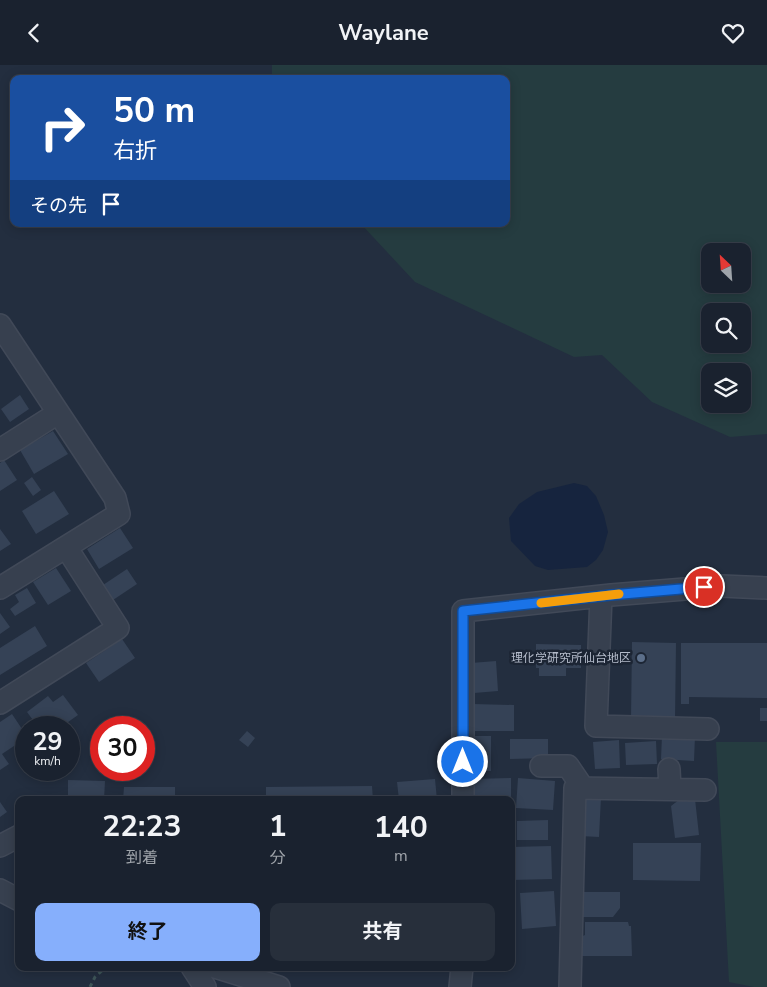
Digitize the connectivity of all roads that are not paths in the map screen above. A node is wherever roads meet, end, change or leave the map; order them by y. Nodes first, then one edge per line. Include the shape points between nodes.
1 (0, 325) edge
2 (58, 413) junction
3 (0, 450) edge
4 (66, 547) junction
5 (0, 588) edge
6 (767, 588) edge
7 (601, 596) junction
8 (0, 703) edge
9 (708, 729) dead end
10 (541, 766) dead end
11 (583, 788) junction
12 (705, 790) dead end
13 (463, 796) edge
14 (15, 838) edge
15 (0, 846) edge
16 (0, 890) edge
17 (15, 898) edge
18 (195, 971) edge
19 (228, 971) edge
20 (462, 971) edge
21 (205, 987) edge
22 (279, 987) edge
23 (460, 987) edge
24 (570, 987) edge

1 - 2 street
2 - 3 street
2 - 4 street via 115,498 119,514
4 - 5 street
4 - 8 street via 118,628
6 - 7 street via 722,586
7 - 9 street via 596,726
7 - 13 street via 463,611
10 - 11 street via 568,766
11 - 12 street via 670,779
11 - 24 street via 575,788
14 - 15 street
16 - 17 street
18 - 21 street
19 - 22 street
20 - 23 street

